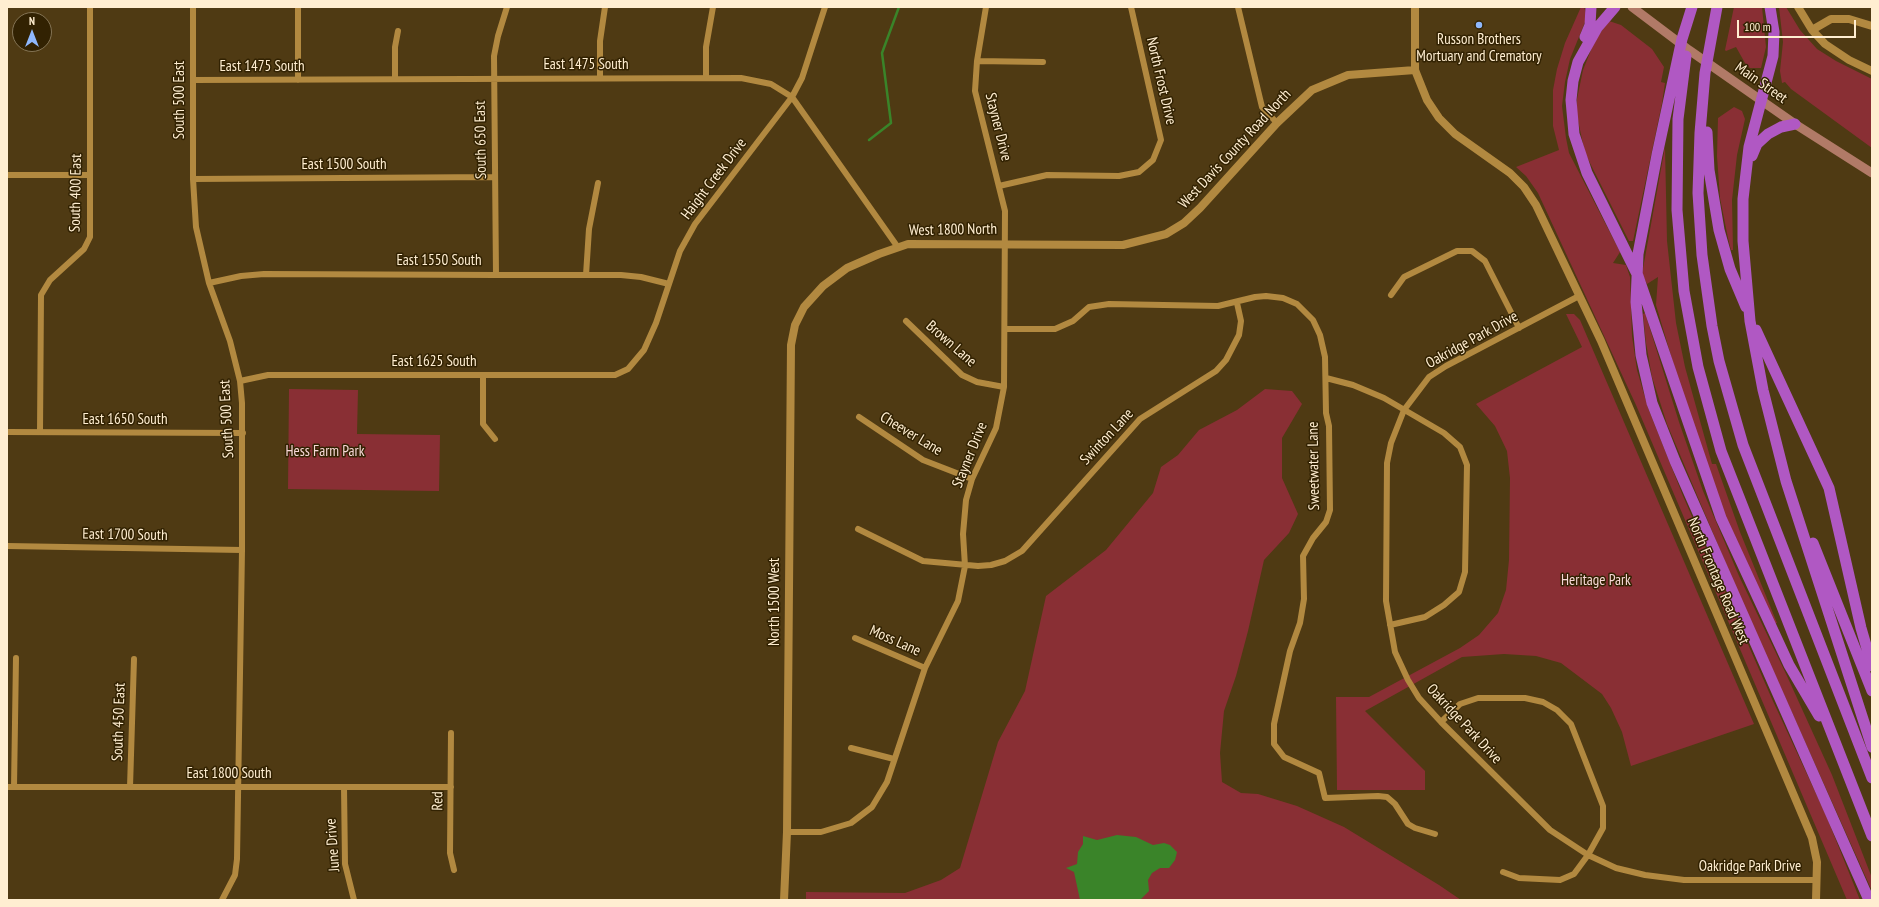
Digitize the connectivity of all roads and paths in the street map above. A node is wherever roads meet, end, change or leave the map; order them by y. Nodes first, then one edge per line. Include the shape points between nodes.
1 (90, 7) edge
2 (193, 7) edge
3 (298, 7) edge
4 (507, 7) edge
5 (604, 7) edge
6 (713, 7) edge
7 (825, 7) edge
8 (986, 7) edge
9 (1131, 7) edge
10 (1238, 7) edge
11 (1415, 7) edge
12 (1591, 7) edge
13 (1614, 7) edge
14 (1693, 7) edge
15 (1717, 7) edge
16 (1770, 7) edge
17 (1798, 7) edge
18 (1635, 9) edge
19 (1715, 18) junction
20 (1872, 26) edge
21 (1812, 30) junction
22 (398, 31) dead end
23 (1581, 57) junction
24 (977, 61) junction
25 (1043, 62) dead end
26 (1416, 70) junction
27 (1872, 71) edge
28 (600, 78) junction
29 (706, 78) junction
30 (395, 79) junction
31 (494, 79) junction
32 (193, 80) junction
33 (298, 80) junction
34 (792, 97) junction
35 (1762, 101) junction
36 (1277, 123) junction
37 (1795, 124) junction
38 (1746, 171) junction
39 (1872, 173) edge
40 (7, 174) edge
41 (90, 175) junction
42 (495, 177) junction
43 (193, 179) junction
44 (598, 183) dead end
45 (999, 186) junction
46 (1004, 243) junction
47 (1122, 245) joint
48 (897, 246) junction
49 (496, 275) junction
50 (586, 275) junction
51 (209, 283) junction
52 (669, 284) junction
53 (1391, 295) dead end
54 (1579, 296) junction
55 (1237, 303) junction
56 (804, 307) joint
57 (906, 321) dead end
58 (1518, 328) junction
59 (1005, 329) junction
60 (628, 369) joint
61 (482, 375) junction
62 (1326, 378) junction
63 (240, 381) junction
64 (1004, 388) junction
65 (1404, 410) junction
66 (859, 417) dead end
67 (7, 432) edge
68 (40, 432) junction
69 (243, 433) junction
70 (496, 439) dead end
71 (1783, 466) junction
72 (972, 479) junction
73 (858, 529) dead end
74 (7, 546) edge
75 (242, 550) junction
76 (965, 566) junction
77 (1390, 625) junction
78 (855, 638) dead end
79 (16, 658) dead end
80 (134, 659) dead end
81 (1872, 666) edge
82 (924, 668) junction
83 (1872, 691) edge
84 (1441, 722) junction
85 (451, 733) dead end
86 (1835, 742) junction
87 (1872, 747) edge
88 (851, 748) dead end
89 (894, 759) junction
90 (1872, 778) edge
91 (7, 786) edge
92 (14, 786) junction
93 (130, 787) junction
94 (238, 787) junction
95 (344, 787) junction
96 (451, 787) junction
97 (787, 832) junction
98 (1435, 834) dead end
99 (1872, 836) edge
100 (1588, 855) junction
101 (454, 870) dead end
102 (1503, 872) dead end
103 (1817, 880) junction
104 (222, 900) edge
105 (354, 900) edge
106 (784, 900) edge
107 (1816, 900) edge
108 (1869, 900) edge

1 - 41 street, South 400 East
2 - 32 street, South 500 East
3 - 33 street
4 - 31 street, South 650 East via 498,36
5 - 28 street via 600,42
6 - 29 street via 706,47
7 - 34 street, Haight Creek Drive via 802,78
8 - 24 street, Stayner Drive
9 - 45 street, North Frost Drive via 1161,140 1153,160 1139,172 1119,176 1047,175
10 - 36 street via 1262,107
11 - 26 street, North Frontage Road West
12 - 23 highway via 1590,25 1581,45
13 - 23 highway via 1597,28
14 - 86 highway via 1679,112 1677,172 1681,261 1690,328 1698,367 1722,451
14 - 108 highway via 1681,46 1639,246 1636,302 1641,355 1652,403 1675,461
15 - 19 highway
16 - 35 highway via 1774,32 1773,56
17 - 21 street
18 - 35 main road, Main Street
19 - 81 highway via 1707,152 1723,249 1740,294 1829,488
19 - 90 highway via 1702,102 1698,193 1703,263 1719,361 1743,445
20 - 21 street via 1849,19 1831,19
21 - 27 street via 1825,44
22 - 30 street
23 - 86 highway via 1573,81 1571,100 1574,134 1587,173 1638,276 1720,518 1789,665
24 - 25 street
24 - 45 street, Stayner Drive via 975,90
26 - 36 street, West Davis County Road North via 1348,75 1312,90
26 - 54 street, North Frontage Road West via 1427,100 1439,118 1455,134 1510,172 1524,188 1536,205
28 - 29 street, East 1475 South
28 - 31 street, East 1475 South
29 - 34 street, East 1475 South via 741,78 771,84
30 - 31 street, East 1475 South
30 - 33 street, East 1475 South
31 - 42 street, South 650 East
32 - 33 street, East 1475 South
32 - 43 street, South 500 East
34 - 48 street, East 1475 South
34 - 52 street, Haight Creek Drive via 695,224 680,251
35 - 37 main road, Main Street
35 - 38 highway via 1749,147
36 - 47 street, West Davis County Road North via 1184,223 1166,234
37 - 38 highway via 1781,127 1757,144
37 - 39 main road, Main Street
38 - 71 highway via 1743,240 1750,321 1763,390
40 - 41 street
41 - 68 street, South 400 East via 90,237 84,249 50,280 41,295
42 - 43 street, East 1500 South
42 - 49 street, South 650 East
43 - 51 street, South 500 East via 196,227
44 - 50 street via 589,229
45 - 46 street, Stayner Drive via 1005,211
46 - 47 street, West 1800 North
46 - 48 street, West 1800 North
46 - 59 street, Stayner Drive
48 - 56 street, West 1800 North via 848,268 823,286
49 - 50 street, East 1550 South
49 - 51 street, East 1550 South via 264,274
50 - 52 street, East 1550 South via 641,277
51 - 63 street, South 500 East via 230,341
52 - 60 street, Haight Creek Drive via 644,350
53 - 58 street via 1404,277 1457,251 1472,251 1485,261
54 - 58 street, Oakridge Park Drive
54 - 103 street, North Frontage Road West via 1601,342 1812,838 1817,862
55 - 59 street, Sweetwater Lane via 1218,306 1109,304 1089,307 1072,321 1055,329
55 - 62 street, Sweetwater Lane via 1255,297 1283,298 1306,312 1320,335
55 - 76 street, Swinton Lane via 1242,321 1240,335 1226,360 1216,371 1140,419 1022,551 1005,561 991,565
56 - 97 street, North 1500 West via 795,325 790,345
57 - 64 street, Brown Lane via 962,375 983,384
58 - 65 street, Oakridge Park Drive via 1429,377
59 - 64 street, Stayner Drive
60 - 61 street, East 1625 South via 614,375
61 - 63 street, East 1625 South via 268,375
61 - 70 street via 483,424
62 - 65 street via 1365,390
62 - 98 street, Sweetwater Lane via 1330,510 1326,522 1303,556 1304,599 1274,724 1274,744 1284,757 1319,773 1325,798 1387,797 1395,804 1408,824
63 - 69 street, South 500 East
64 - 72 street, Stayner Drive via 996,428
65 - 77 street, Oakridge Park Drive via 1390,442 1387,463 1386,601
65 - 77 street via 1444,433 1460,447 1467,465 1466,572 1459,592 1444,605 1424,617
66 - 72 street, Cheever Lane via 923,460
67 - 68 street, East 1650 South
68 - 69 street, East 1650 South
69 - 75 street, South 500 East
71 - 83 highway
71 - 87 highway
72 - 76 street, Stayner Drive via 963,519
73 - 76 street, Swinton Lane via 922,561
74 - 75 street, East 1700 South
75 - 94 street, South 500 East
76 - 82 street, Stayner Drive via 958,601
77 - 84 street, Oakridge Park Drive via 1395,652 1408,680 1419,698
78 - 82 street, Moss Lane
79 - 92 street
80 - 93 street, South 450 East
82 - 89 street, Stayner Drive
84 - 100 street, Oakridge Park Drive via 1550,830
84 - 100 street via 1460,704 1478,698 1525,698 1543,702 1557,710 1571,724 1603,806 1603,828
85 - 96 street, Red
86 - 99 highway
88 - 89 street
89 - 97 street, Stayner Drive via 887,782 872,807 851,823 821,832
91 - 92 street, East 1800 South
92 - 93 street, East 1800 South
93 - 94 street, East 1800 South
94 - 95 street, East 1800 South
94 - 104 street, South 500 East via 235,875
95 - 96 street, East 1800 South
95 - 105 street, June Drive via 345,864
96 - 101 street, Red via 450,853
97 - 106 street, North 1500 West
100 - 102 street via 1574,874 1560,880 1519,878
100 - 103 street, Oakridge Park Drive via 1616,868 1645,876 1684,880
103 - 107 street, North Frontage Road West

